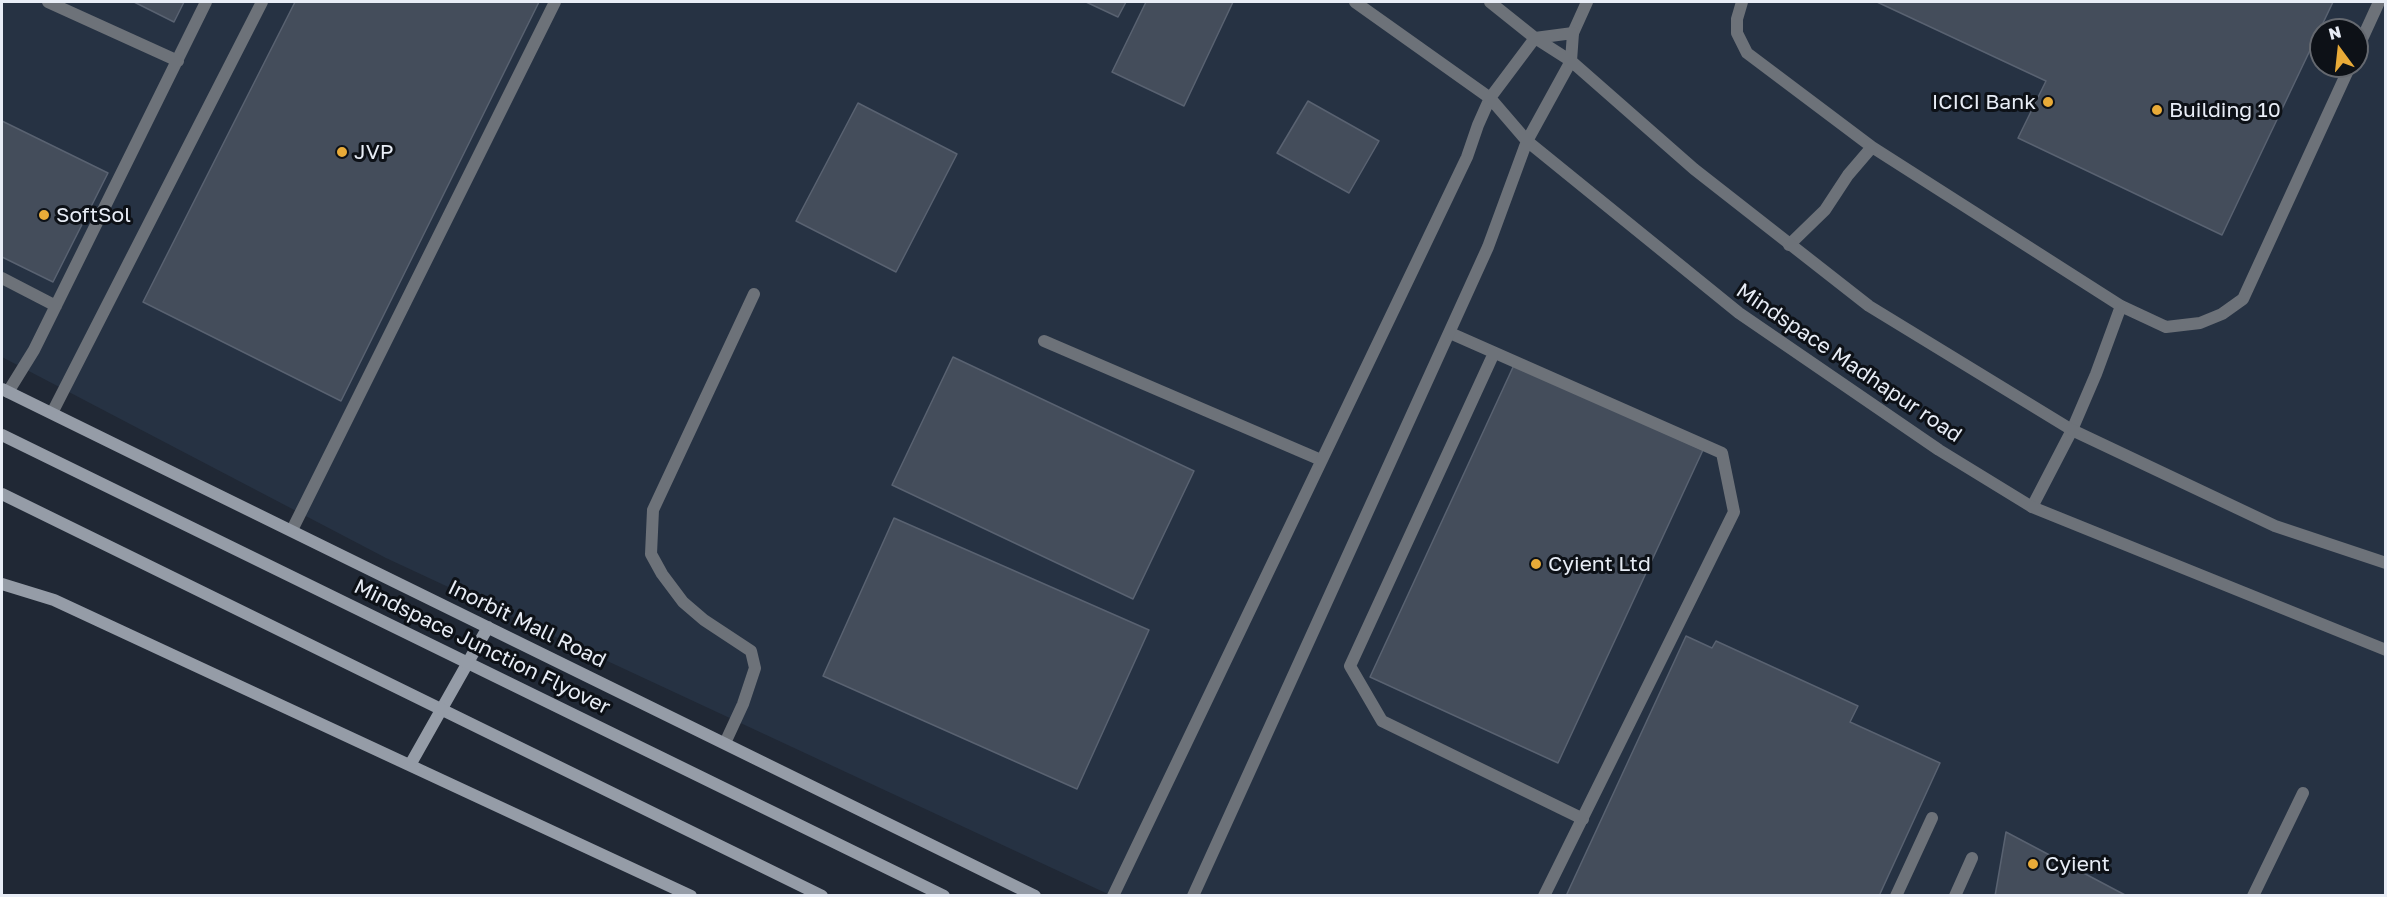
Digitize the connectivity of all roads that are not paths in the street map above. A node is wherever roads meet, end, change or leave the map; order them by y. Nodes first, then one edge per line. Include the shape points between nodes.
1 (48, 2) edge
2 (206, 2) edge
3 (262, 2) edge
4 (555, 2) edge
5 (1355, 2) edge
6 (1490, 2) edge
7 (1587, 2) edge
8 (1742, 2) edge
9 (2379, 2) edge
10 (2369, 24) edge
11 (1573, 33) junction
12 (1535, 38) junction
13 (178, 61) junction
14 (1571, 61) junction
15 (2345, 78) edge
16 (1490, 98) junction
17 (1527, 141) junction
18 (1872, 147) junction
19 (1789, 245) junction
20 (2, 278) edge
21 (753, 294) dead end
22 (56, 306) junction
23 (2121, 306) junction
24 (1450, 333) junction
25 (1044, 341) dead end
26 (1494, 353) junction
27 (5, 390) edge
28 (52, 413) junction
29 (2072, 430) junction
30 (2, 435) edge
31 (1322, 460) junction
32 (2, 494) edge
33 (2032, 507) junction
34 (292, 531) junction
35 (2385, 563) edge
36 (2, 584) edge
37 (488, 627) junction
38 (2385, 650) edge
39 (725, 743) junction
40 (410, 765) junction
41 (2303, 793) dead end
42 (1932, 818) dead end
43 (1583, 819) junction
44 (1972, 858) dead end
45 (691, 896) edge
46 (822, 896) edge
47 (944, 896) edge
48 (1035, 896) edge
49 (1113, 896) edge
50 (1193, 896) edge
51 (1544, 896) edge
52 (1896, 896) edge
53 (1955, 896) edge
54 (2253, 896) edge

1 - 13 street
2 - 13 street
3 - 28 street
4 - 34 street
5 - 16 street, Mindspace Madhapur road
6 - 12 street
7 - 11 street
8 - 18 street via 1737,33 1747,53
9 - 10 street
11 - 12 street
11 - 14 street
12 - 14 street
12 - 16 street
13 - 22 street
14 - 17 street
14 - 19 street via 1694,169
15 - 23 street via 2244,299 2200,323 2166,327
16 - 17 street, Mindspace Madhapur road
16 - 31 street via 1467,157
17 - 24 street via 1488,248
17 - 33 street, Mindspace Madhapur road via 1738,313 1939,450
18 - 19 street via 1825,210
18 - 23 street
19 - 29 street via 1869,306
20 - 22 street
21 - 39 street via 653,510 651,554 662,574 683,602 751,651 755,668
22 - 27 street via 34,350
23 - 29 street
24 - 26 street
24 - 50 street
25 - 31 street
26 - 43 street via 1350,666 1382,721
26 - 43 street via 1722,453 1734,512
27 - 28 main road, Inorbit Mall Road
28 - 34 main road, Inorbit Mall Road
29 - 33 street
29 - 35 street via 2275,526
30 - 47 main road, Mindspace Junction Flyover, bridge
31 - 49 street
32 - 46 main road, bridge
33 - 38 street, Mindspace Madhapur road
34 - 37 main road, Inorbit Mall Road
36 - 40 main road via 54,600
37 - 39 main road, Inorbit Mall Road
37 - 40 main road
39 - 48 main road, Inorbit Mall Road
40 - 45 main road
41 - 54 street
42 - 52 street
43 - 51 street
44 - 53 street

